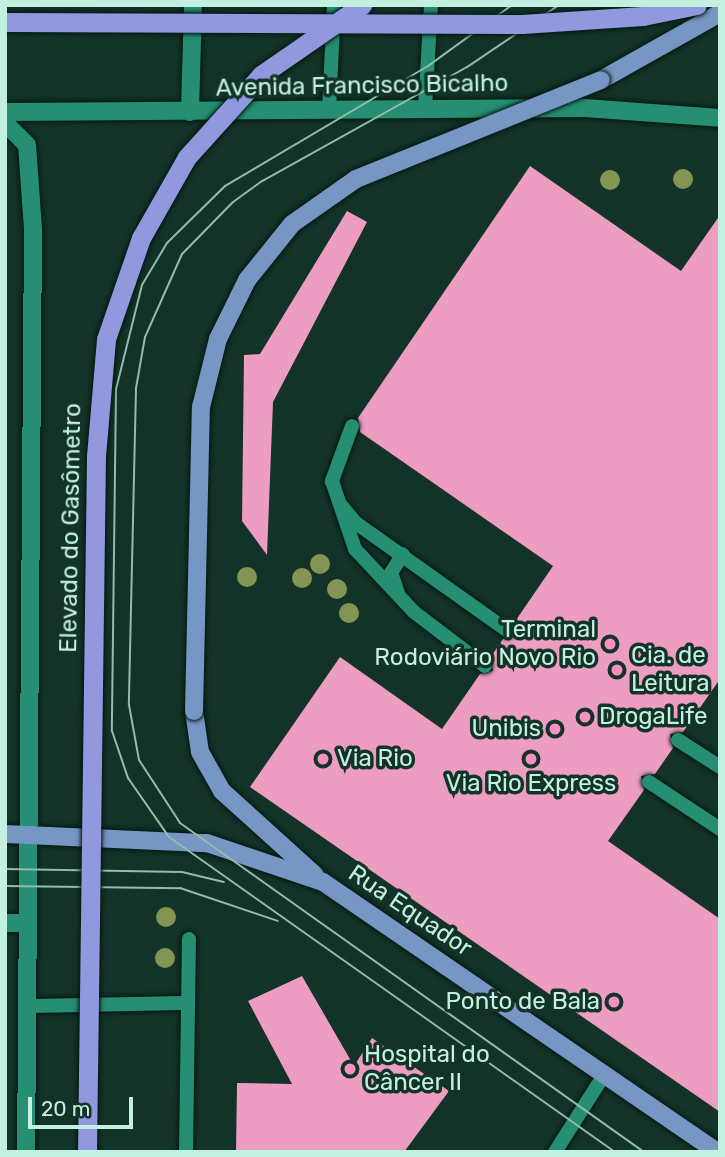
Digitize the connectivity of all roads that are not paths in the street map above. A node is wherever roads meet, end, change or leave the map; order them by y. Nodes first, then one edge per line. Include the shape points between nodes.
1 (193, 5) edge
2 (334, 5) edge
3 (362, 5) edge
4 (431, 5) edge
5 (697, 5) edge
6 (720, 13) edge
7 (5, 22) edge
8 (425, 109) junction
9 (328, 110) junction
10 (5, 112) edge
11 (190, 112) junction
12 (720, 118) edge
13 (5, 123) edge
14 (352, 426) dead end
15 (336, 497) junction
16 (403, 554) junction
17 (414, 612) junction
18 (508, 631) dead end
19 (485, 666) dead end
20 (678, 740) dead end
21 (720, 767) edge
22 (649, 782) dead end
23 (720, 829) edge
24 (5, 834) edge
25 (28, 834) junction
26 (323, 882) junction
27 (5, 923) edge
28 (27, 923) junction
29 (189, 939) dead end
30 (188, 1003) junction
31 (27, 1006) junction
32 (604, 1075) junction
33 (26, 1152) edge
34 (87, 1152) edge
35 (187, 1152) edge
36 (555, 1152) edge
37 (717, 1152) edge

1 - 11 main road
2 - 9 lane
3 - 34 highway, Elevado do Gasômetro, bridge via 270,68 187,157 141,238 106,339 96,456
4 - 8 lane
5 - 7 highway, bridge via 643,16 522,24
6 - 26 main road, bridge via 601,80 356,179 292,224 262,258 224,324 201,407 194,712 200,752 222,791
8 - 9 main road, Avenida Francisco Bicalho
8 - 12 main road, Avenida Francisco Bicalho via 585,108
9 - 11 main road, Avenida Francisco Bicalho
10 - 11 main road, Avenida Francisco Bicalho
13 - 25 main road via 27,145 32,188
14 - 15 lane via 332,481
15 - 16 lane via 356,523
15 - 17 lane via 355,549
16 - 17 lane via 391,579
16 - 18 lane
17 - 19 lane
20 - 21 lane
22 - 23 lane
24 - 25 main road, Rua Equador
25 - 26 main road, Rua Equador via 207,843
25 - 28 main road
26 - 32 main road, Rua Equador
27 - 28 main road
28 - 31 main road
29 - 30 lane
30 - 31 lane
30 - 35 lane
31 - 33 main road
32 - 36 lane
32 - 37 main road, Rua Equador

